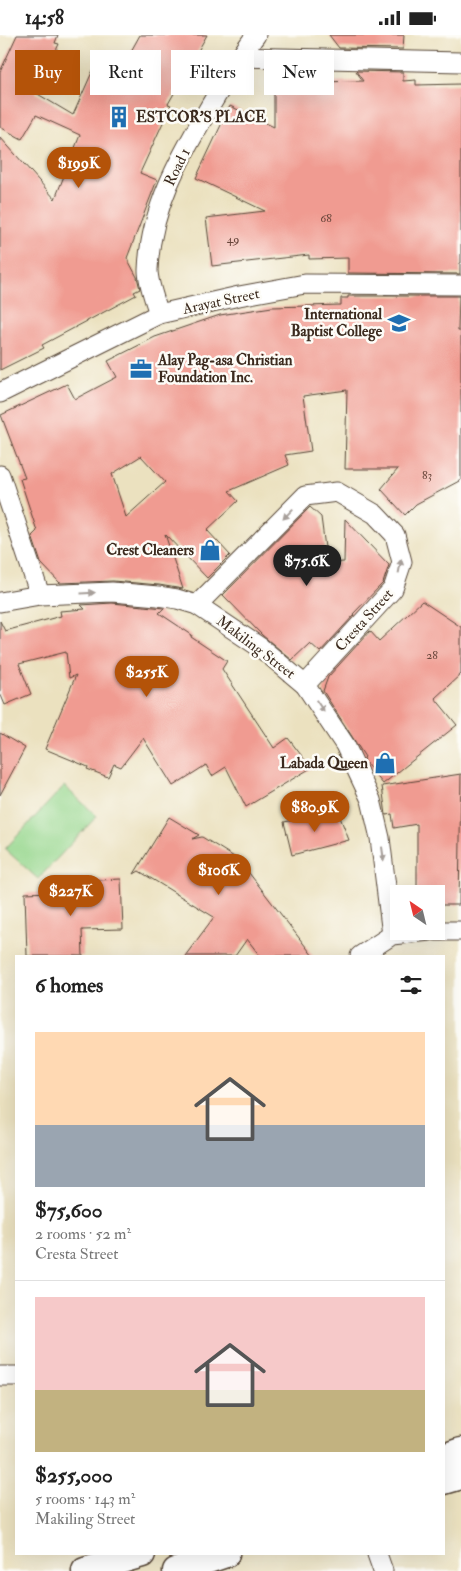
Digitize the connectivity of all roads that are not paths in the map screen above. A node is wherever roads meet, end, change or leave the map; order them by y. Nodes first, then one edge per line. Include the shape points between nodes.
1 (256, 35) edge
2 (245, 50) edge
3 (254, 57) edge
4 (461, 62) edge
5 (217, 95) edge
6 (461, 285) edge
7 (159, 314) junction
8 (0, 393) edge
9 (0, 475) edge
10 (40, 595) junction
11 (0, 602) edge
12 (197, 605) junction
13 (305, 685) junction
14 (390, 919) edge
15 (445, 931) edge
16 (461, 931) edge
17 (390, 936) edge
18 (362, 955) edge
19 (0, 1376) edge
20 (15, 1376) edge
21 (461, 1451) edge
22 (445, 1457) edge
23 (461, 1476) edge
24 (445, 1481) edge
25 (139, 1555) edge
26 (377, 1555) edge
27 (210, 1560) edge
28 (85, 1571) edge
29 (176, 1571) edge
30 (383, 1571) edge

1 - 2 street, Road 1
3 - 4 street
5 - 7 street, Road 1 via 186,147 164,194 151,237 148,273
6 - 7 street, Arayat Street via 305,284
7 - 8 street, Arayat Street
9 - 10 street
10 - 11 street, Makiling Street
10 -> 12 street, Makiling Street via 112,592 158,596
12 - 13 street, Makiling Street via 261,648
13 -> 12 street, Cresta Street via 393,589 402,562 395,535 375,514 337,492 305,496
13 -> 14 street, Makiling Street via 345,745 371,800 380,837
15 - 16 street
17 - 18 street
19 - 20 street
21 - 22 main road
23 - 24 main road
25 - 28 main road
26 - 30 street
27 - 29 main road

